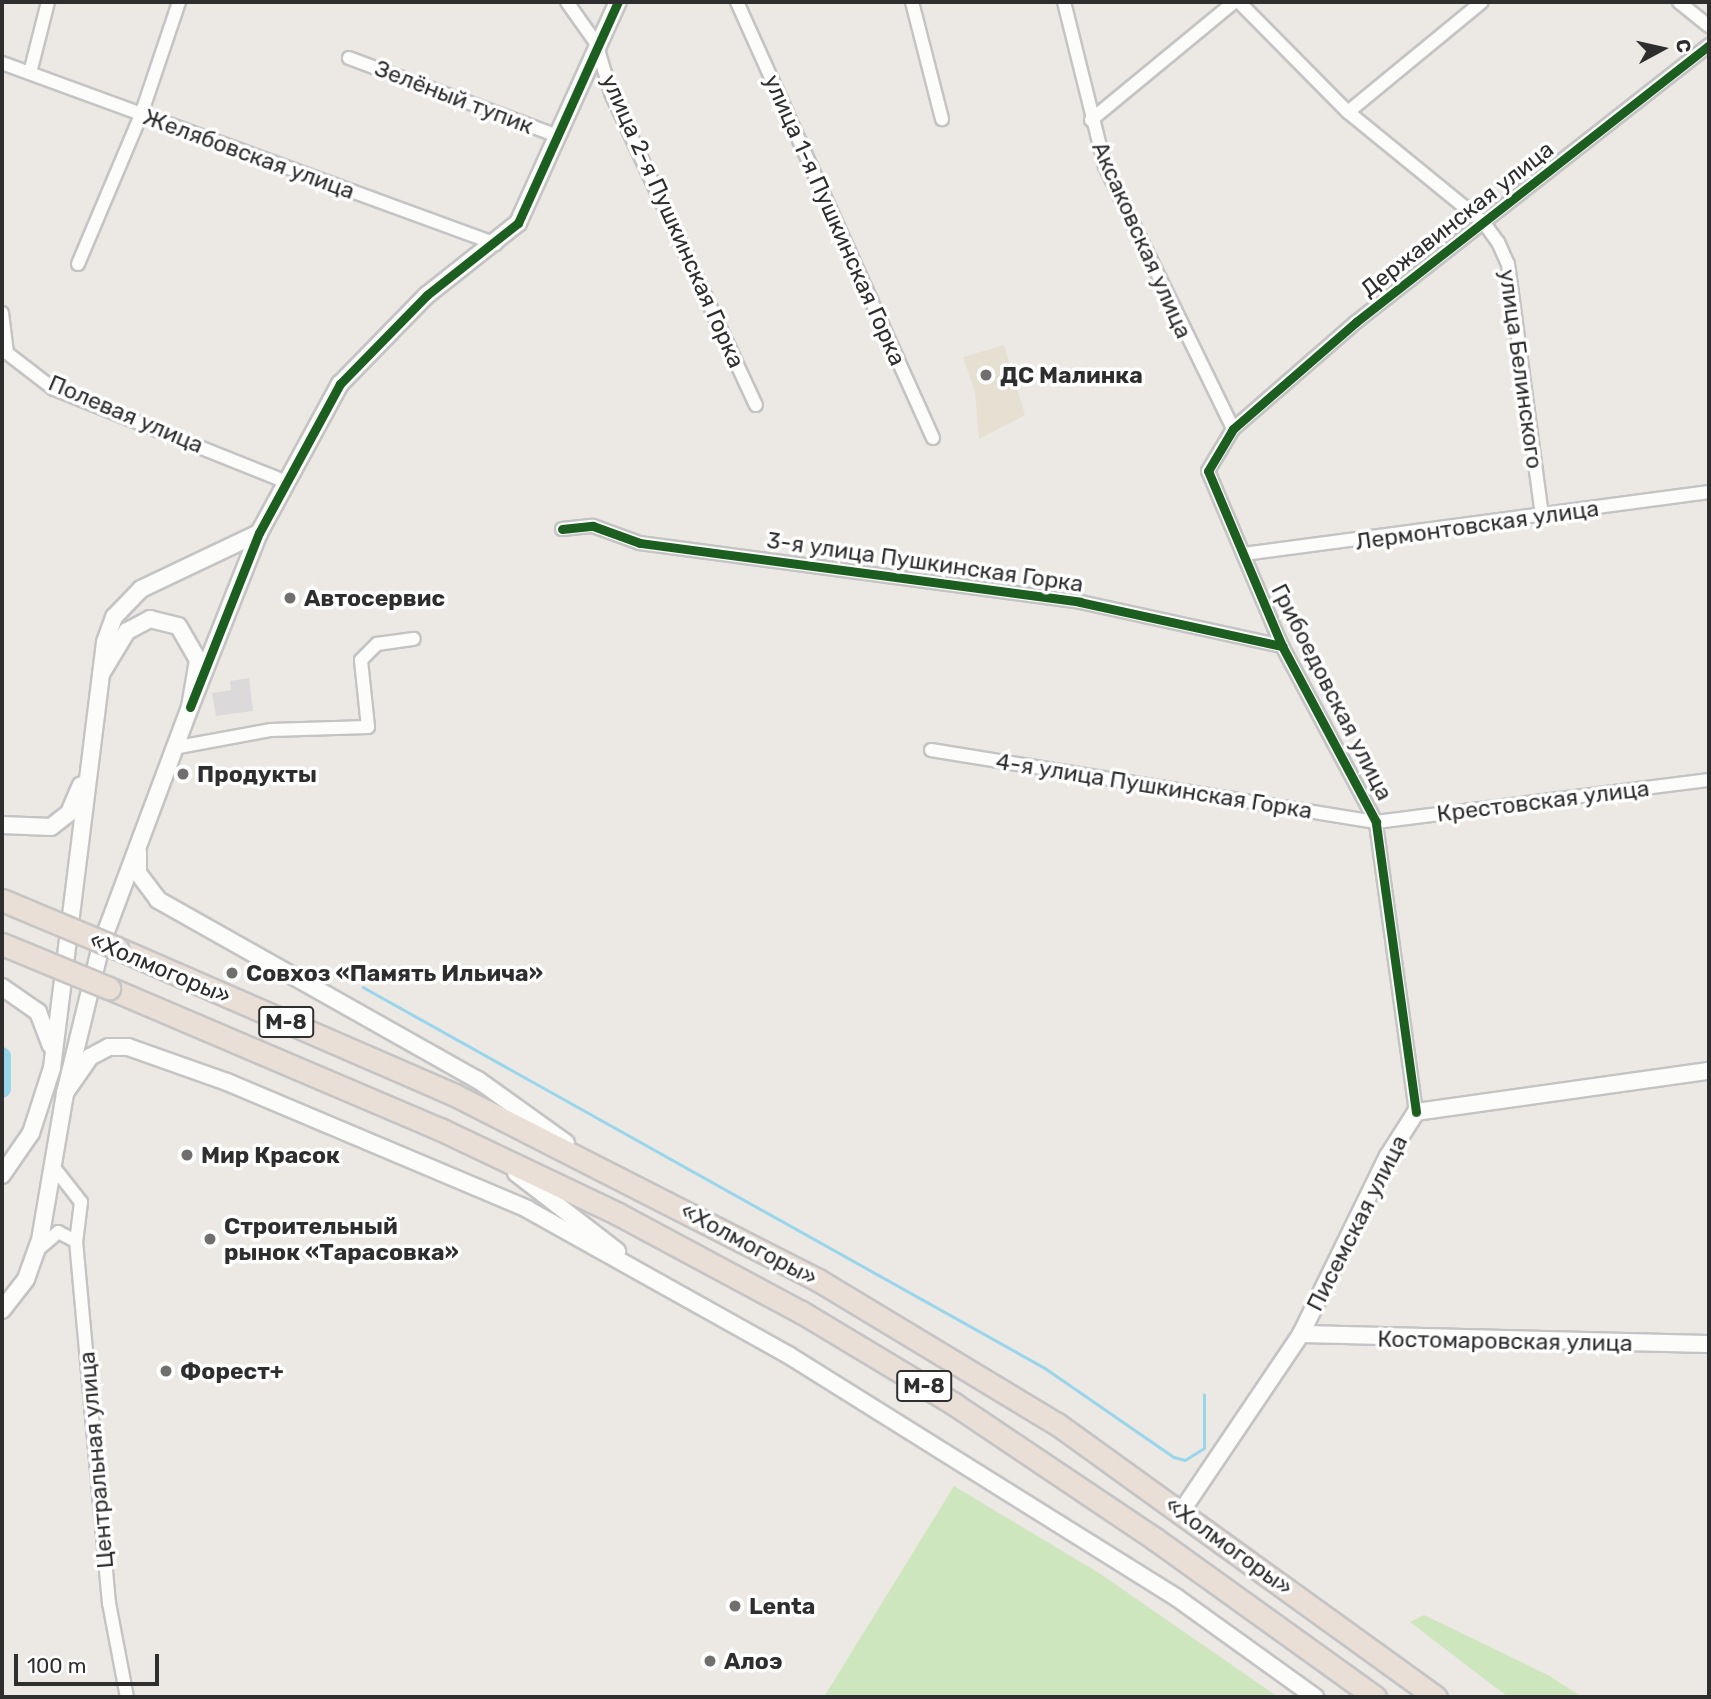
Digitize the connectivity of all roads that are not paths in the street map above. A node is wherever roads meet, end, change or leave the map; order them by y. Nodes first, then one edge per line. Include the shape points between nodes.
1 (48, 2) edge
2 (178, 2) edge
3 (567, 2) edge
4 (618, 2) edge
5 (737, 2) edge
6 (912, 2) edge
7 (1064, 2) edge
8 (1236, 2) edge
9 (1482, 2) edge
10 (1679, 2) edge
11 (1709, 26) edge
12 (596, 43) junction
13 (1709, 45) edge
14 (349, 58) dead end
15 (2, 63) edge
16 (30, 73) junction
17 (1348, 112) junction
18 (141, 115) junction
19 (942, 118) dead end
20 (1091, 120) junction
21 (558, 136) junction
22 (1484, 223) junction
23 (496, 244) junction
24 (78, 264) dead end
25 (2, 313) edge
26 (756, 405) dead end
27 (1233, 429) junction
28 (933, 438) dead end
29 (287, 482) junction
30 (1709, 492) edge
31 (1542, 515) junction
32 (562, 529) dead end
33 (259, 533) junction
34 (1244, 554) junction
35 (414, 639) dead end
36 (1282, 646) junction
37 (101, 674) junction
38 (190, 707) junction
39 (173, 748) junction
40 (93, 749) junction
41 (931, 750) dead end
42 (1709, 780) edge
43 (1376, 822) junction
44 (2, 825) edge
45 (143, 829) junction
46 (2, 900) edge
47 (2, 944) edge
48 (3, 988) edge
49 (52, 1068) junction
50 (1709, 1071) edge
51 (65, 1093) junction
52 (1416, 1112) junction
53 (495, 1156) junction
54 (52, 1166) junction
55 (597, 1166) junction
56 (2, 1175) edge
57 (76, 1241) junction
58 (30, 1269) junction
59 (651, 1278) junction
60 (3, 1307) edge
61 (1301, 1334) junction
62 (1709, 1344) edge
63 (1181, 1512) junction
64 (127, 1697) edge
65 (1315, 1697) edge
66 (1375, 1697) edge
67 (1436, 1697) edge

1 - 16 street
2 - 18 street
3 - 12 street, улица 2-я Пушкинская Горка
4 - 12 main road
5 - 28 street, улица 1-я Пушкинская Горка
6 - 19 street
7 - 20 street, Аксаковская улица
8 - 17 street, улица Белинского
8 - 20 street
9 - 17 street
10 - 11 street
12 - 21 main road
12 - 26 street, улица 2-я Пушкинская Горка via 611,93
13 - 22 street, Державинская улица
14 - 21 street, Зелёный тупик
15 - 16 street, Желябовская улица
16 - 18 street, Желябовская улица
17 - 22 street, улица Белинского
18 - 23 street, Желябовская улица
18 - 24 street
20 - 27 street, Аксаковская улица via 1138,240
21 - 23 main road via 528,208
22 - 27 street, Державинская улица via 1356,322
22 - 31 street, улица Белинского via 1508,264
23 - 29 main road via 427,295 340,384
25 - 29 street, Полевая улица via 7,353 54,389
27 - 34 street, Грибоедовская улица via 1208,471
29 - 33 main road
30 - 31 street, Лермонтовская улица
31 - 34 street, Лермонтовская улица
32 - 36 street, 3-я улица Пушкинская Горка via 593,526 640,543 1080,602
33 - 37 main road via 141,589 114,617
33 - 38 main road
34 - 36 street, Грибоедовская улица
35 - 39 street via 377,644 361,660 368,727 284,729
36 - 43 street, Грибоедовская улица
37 - 38 main road via 135,624 165,620 187,635 196,653 198,675
37 - 40 main road
38 - 39 main road
39 - 45 main road
40 - 44 main road via 69,813 51,827
40 - 49 main road
41 - 43 street, 4-я улица Пушкинская Горка
42 - 43 street, Крестовская улица
43 - 52 street, Грибоедовская улица
45 - 51 main road via 101,945
45 - 55 main road via 138,873 158,900 478,1080
46 - 55 highway, «Холмогоры» / М-8, bridge via 442,1090
47 - 53 highway, «Холмогоры» / М-8, bridge
48 - 49 main road via 29,1004 45,1024
49 - 56 main road via 31,1133
50 - 52 main road, Писемская улица
51 - 54 main road
51 - 59 main road via 98,1051 128,1047 157,1056 498,1196
52 - 61 main road, Писемская улица via 1388,1156
53 - 59 main road
53 - 66 highway, «Холмогоры» / М-8 via 789,1306 954,1405 1155,1539
54 - 57 street, Центральная улица via 78,1196 81,1222
54 - 58 main road
55 - 63 highway, «Холмогоры» / М-8 via 898,1326 1057,1423
57 - 58 street via 63,1232 50,1234
57 - 64 street, Центральная улица via 111,1625
58 - 60 main road
59 - 65 main road via 790,1356 1036,1508 1177,1598
61 - 62 main road, Костомаровская улица
61 - 63 main road, Писемская улица
63 - 67 highway, «Холмогоры» / М-8

